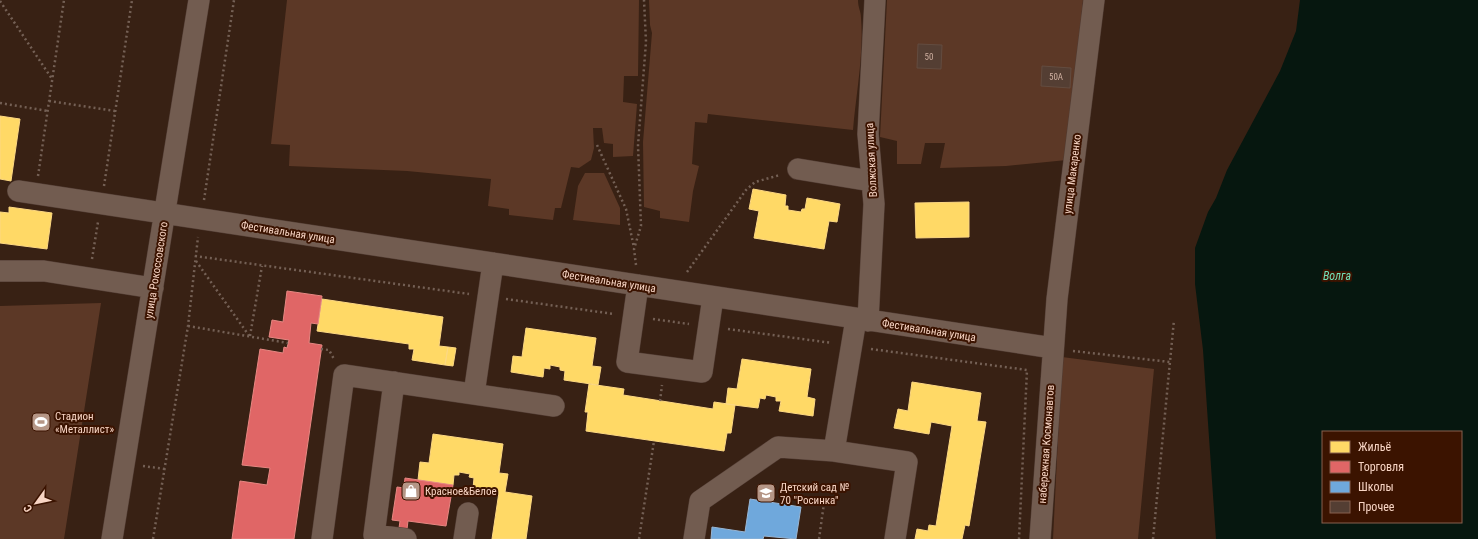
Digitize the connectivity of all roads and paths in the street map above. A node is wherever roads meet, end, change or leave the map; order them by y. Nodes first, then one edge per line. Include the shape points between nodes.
1 (64, 0) edge
2 (132, 0) edge
3 (198, 0) edge
4 (234, 0) edge
5 (644, 0) edge
6 (876, 0) edge
7 (1094, 0) edge
8 (0, 1) edge
9 (53, 79) junction
10 (49, 101) junction
11 (0, 103) edge
12 (48, 111) junction
13 (115, 111) junction
14 (597, 145) dead end
15 (798, 169) joint
16 (872, 181) junction
17 (27, 193) joint
18 (101, 203) junction
19 (165, 212) junction
20 (201, 218) junction
21 (634, 249) junction
22 (195, 256) junction
23 (195, 261) junction
24 (493, 263) junction
25 (262, 266) junction
26 (0, 271) edge
27 (90, 277) junction
28 (638, 285) junction
29 (153, 288) junction
30 (674, 291) junction
31 (488, 297) junction
32 (713, 297) junction
33 (634, 316) junction
34 (862, 320) junction
35 (1174, 320) dead end
36 (188, 326) junction
37 (709, 327) junction
38 (250, 337) junction
39 (288, 343) dead end
40 (852, 346) junction
41 (1052, 348) junction
42 (1095, 354) dead end
43 (1170, 362) junction
44 (394, 382) junction
45 (474, 394) junction
46 (554, 406) dead end
47 (654, 441) dead end
48 (834, 451) junction
49 (825, 496) dead end
50 (468, 513) dead end
51 (112, 539) edge
52 (153, 539) edge
53 (322, 539) edge
54 (406, 539) edge
55 (464, 539) edge
56 (639, 539) edge
57 (694, 539) edge
58 (819, 539) edge
59 (895, 539) edge
60 (1019, 539) edge
61 (1040, 539) edge
62 (1153, 539) edge

1 - 9 path
2 - 13 path
3 - 19 street, улица Рокоссовского
4 - 20 path
5 - 21 path via 646,42 638,145 640,226
6 - 16 street, Волжская улица via 868,134
7 - 41 street, улица Макаренко
8 - 9 path
9 - 10 path
10 - 12 path
10 - 13 path
11 - 12 path
12 - 17 path
13 - 18 path
14 - 21 path via 626,209
15 - 16 street
15 - 30 path via 755,182 746,190
16 - 34 street, Волжская улица via 874,204
17 - 18 street, Фестивальная улица
18 - 19 street, Фестивальная улица
18 - 27 path
19 - 20 street, Фестивальная улица
19 - 29 street, улица Рокоссовского
20 - 22 path
20 - 24 street, Фестивальная улица
21 - 28 path
22 - 23 path
22 - 25 path
23 - 36 path
23 - 38 path
24 - 28 street, Фестивальная улица
24 - 31 street
25 - 31 path
25 - 38 path
26 - 27 street via 44,271
27 - 29 street
28 - 30 street, Фестивальная улица
28 - 33 street
29 - 51 street, улица Рокоссовского
30 - 32 street, Фестивальная улица
31 - 33 path
31 - 45 street
32 - 34 street, Фестивальная улица
32 - 37 street
33 - 37 path
33 - 37 street via 627,362 702,372
34 - 40 street, Волжская улица
34 - 41 street, Фестивальная улица
35 - 43 path
36 - 38 path
36 - 52 path
37 - 40 path
38 - 39 path
40 - 48 street, Волжская улица
40 - 60 path via 1027,370
41 - 61 street, набережная Космонавтов
42 - 43 path
43 - 62 path
44 - 45 street
44 - 53 street via 344,375
44 - 54 street via 374,535
45 - 46 street
47 - 56 path
48 - 57 street via 778,447 700,501
48 - 59 street via 907,462
49 - 58 path
50 - 55 street

